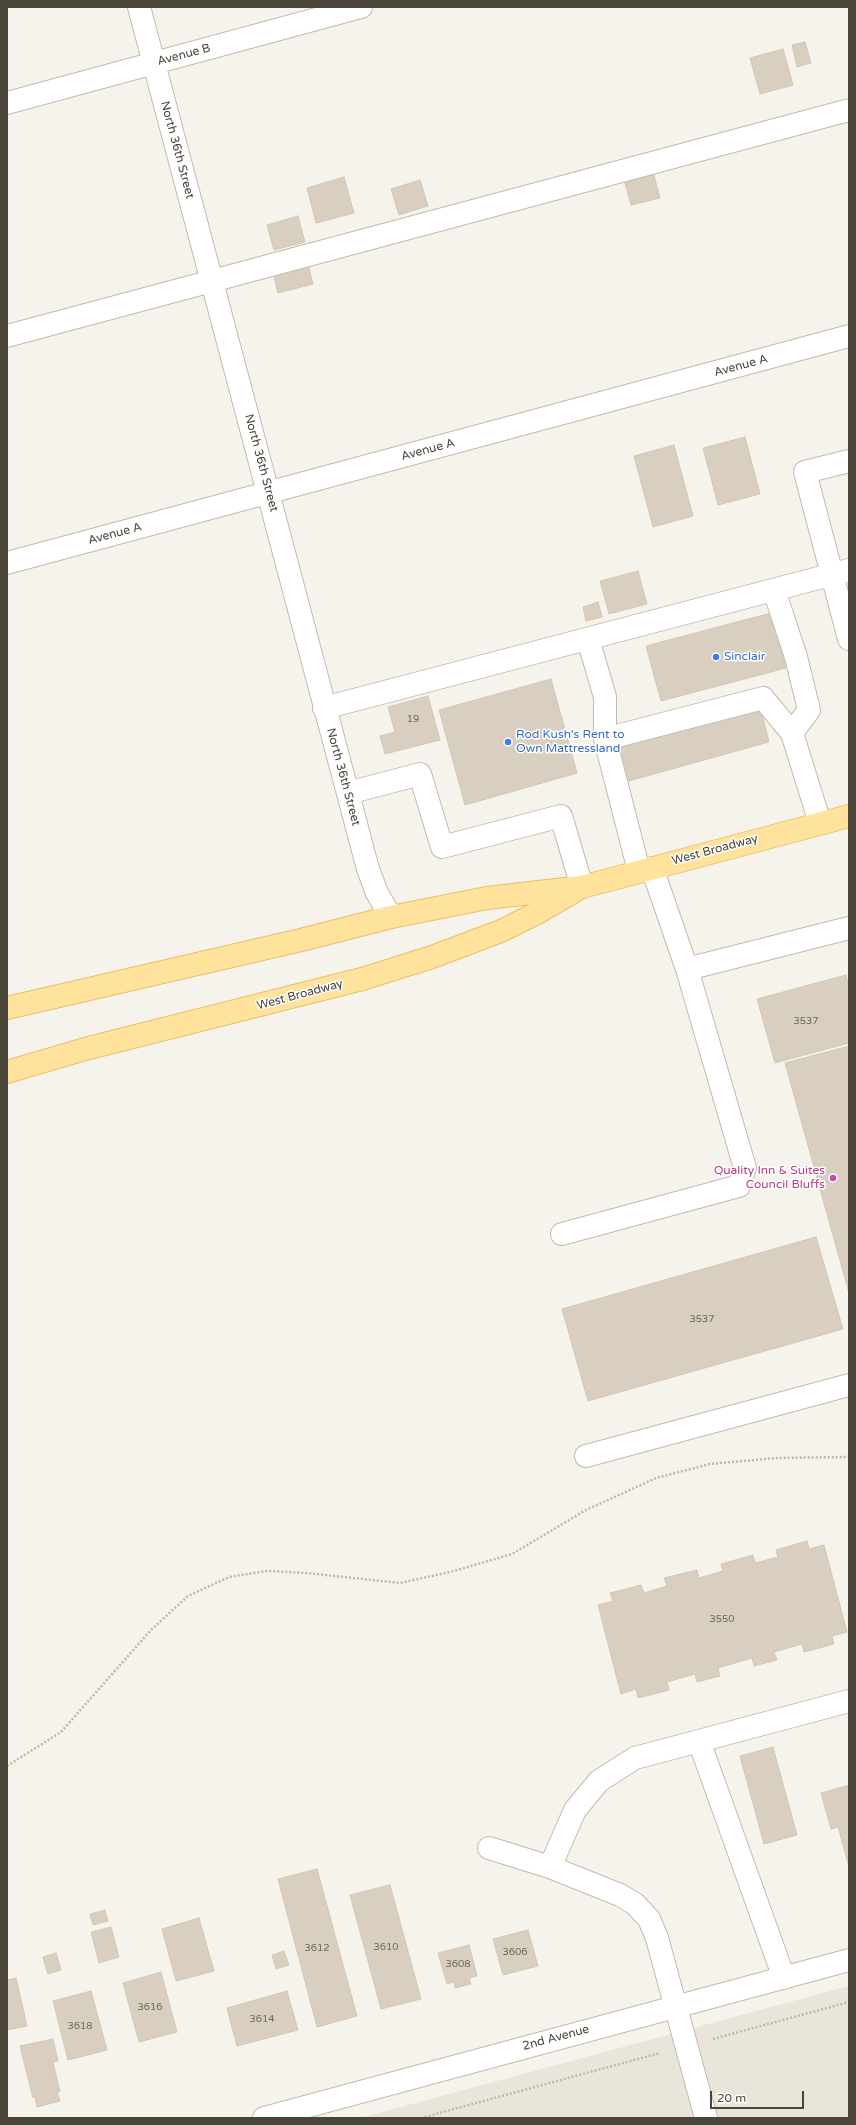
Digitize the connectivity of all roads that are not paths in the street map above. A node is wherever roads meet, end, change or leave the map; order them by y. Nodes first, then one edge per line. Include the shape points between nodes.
1 (139, 7) edge
2 (361, 7) edge
3 (154, 63) junction
4 (7, 103) edge
5 (849, 110) edge
6 (213, 282) junction
7 (7, 336) edge
8 (849, 336) edge
9 (849, 460) edge
10 (269, 493) junction
11 (7, 563) edge
12 (840, 573) edge
13 (774, 590) junction
14 (588, 638) junction
15 (849, 639) edge
16 (324, 708) junction
17 (792, 733) junction
18 (605, 740) junction
19 (348, 793) junction
20 (849, 816) edge
21 (820, 823) junction
22 (645, 869) junction
23 (582, 887) junction
24 (390, 917) junction
25 (849, 928) edge
26 (687, 969) junction
27 (7, 1008) edge
28 (7, 1072) edge
29 (562, 1234) dead end
30 (849, 1385) edge
31 (586, 1456) dead end
32 (849, 1701) edge
33 (699, 1741) junction
34 (489, 1848) dead end
35 (550, 1867) junction
36 (849, 1960) edge
37 (784, 1978) junction
38 (676, 2006) junction
39 (264, 2118) edge
40 (706, 2118) edge

1 - 3 street, North 36th Street
2 - 3 street, Avenue B
3 - 4 street, Avenue B
3 - 6 street, North 36th Street
5 - 6 street
6 - 7 street
6 - 10 street, North 36th Street
8 - 10 street, Avenue A
9 - 12 street via 805,472
10 - 11 street, Avenue A
10 - 16 street, North 36th Street
12 - 13 street
12 - 15 street
13 - 14 street
13 - 17 street via 796,657 809,710
14 - 16 street
14 - 18 street via 605,697
16 - 19 street, North 36th Street
17 - 18 street via 763,698
17 - 21 street
18 - 22 street
19 - 23 street via 420,774 442,847 561,816
19 - 24 street, North 36th Street via 368,869
20 - 21 main road, West Broadway
21 - 22 main road, West Broadway
22 - 23 main road, West Broadway
22 - 26 street
23 - 24 main road, West Broadway via 487,898
23 - 28 main road, West Broadway via 501,931 432,957 362,979
24 - 27 main road, West Broadway
25 - 26 street
26 - 29 street via 745,1168 739,1186
30 - 31 street
32 - 33 street
33 - 35 street via 635,1758 599,1781 575,1810
33 - 37 street
34 - 35 street
35 - 38 street via 620,1895 635,1904 649,1919 657,1938
36 - 37 street, 2nd Avenue
37 - 38 street, 2nd Avenue
38 - 39 street, 2nd Avenue
38 - 40 street

